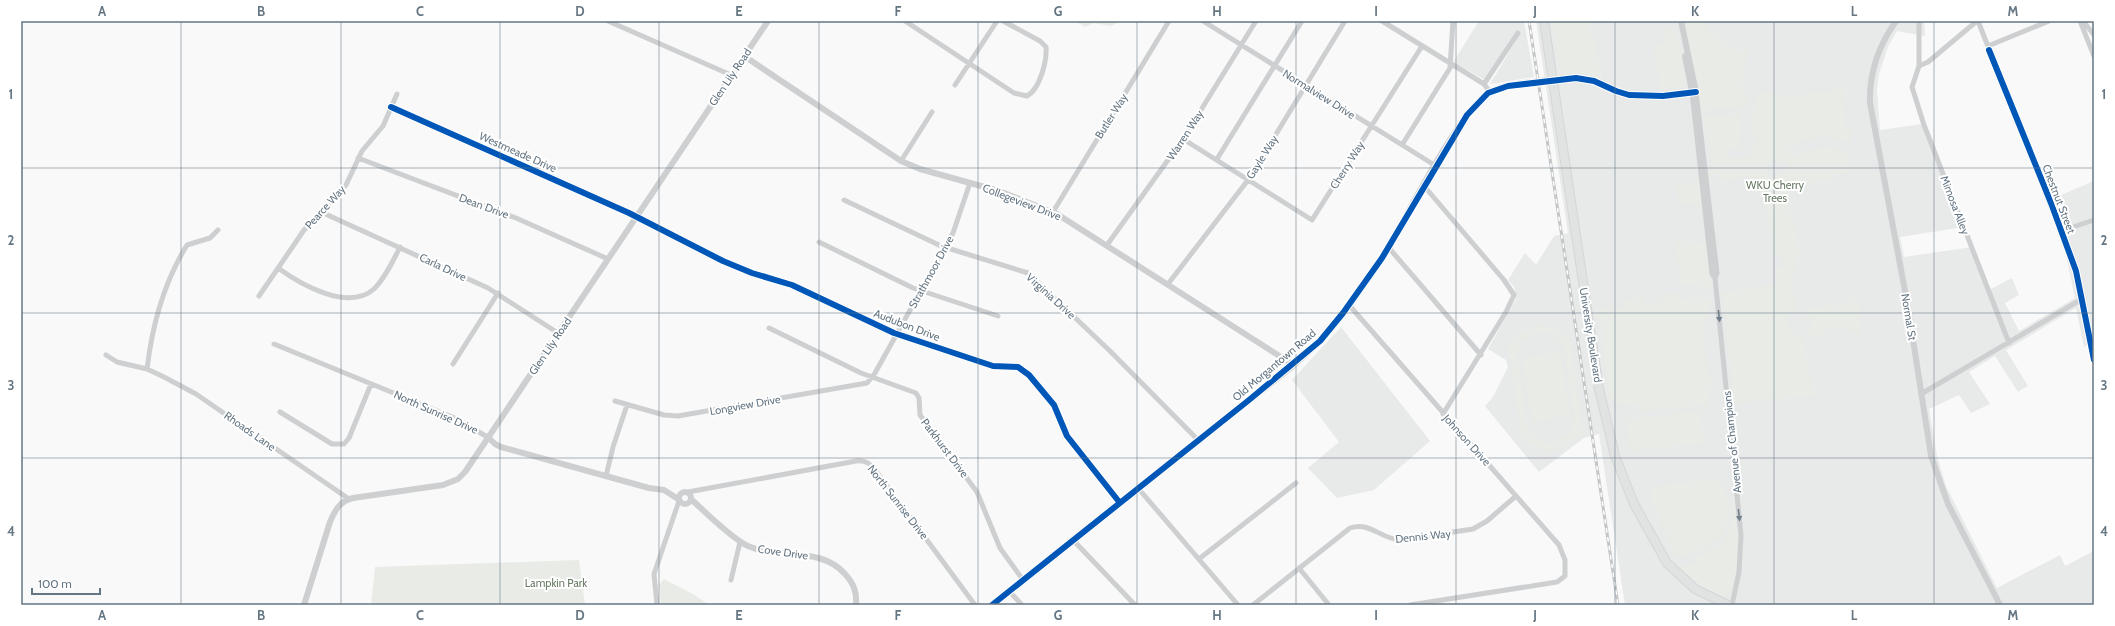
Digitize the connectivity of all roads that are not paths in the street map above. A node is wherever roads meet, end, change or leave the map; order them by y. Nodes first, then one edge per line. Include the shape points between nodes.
1 (610, 21) edge
2 (768, 21) edge
3 (904, 21) edge
4 (997, 21) edge
5 (1003, 21) edge
6 (1169, 21) edge
7 (1203, 21) edge
8 (1256, 21) edge
9 (1302, 21) edge
10 (1345, 21) edge
11 (1382, 21) edge
12 (1453, 21) edge
13 (1544, 21) edge
14 (1677, 21) edge
15 (1681, 21) edge
16 (1896, 21) edge
17 (1919, 21) edge
18 (1978, 21) edge
19 (2049, 21) edge
20 (2080, 21) edge
21 (2083, 21) edge
22 (1518, 33) dead end
23 (2094, 35) edge
24 (1242, 44) junction
25 (1422, 46) junction
26 (1988, 46) junction
27 (744, 56) junction
28 (2094, 56) edge
29 (970, 63) junction
30 (1451, 63) junction
31 (1275, 65) junction
32 (1919, 66) junction
33 (731, 75) junction
34 (1552, 79) junction
35 (1484, 84) junction
36 (955, 85) dead end
37 (1307, 86) junction
38 (1490, 92) junction
39 (1694, 92) junction
40 (397, 94) dead end
41 (391, 107) junction
42 (932, 112) dead end
43 (1371, 126) junction
44 (1183, 139) junction
45 (1402, 145) junction
46 (358, 158) junction
47 (1217, 159) junction
48 (901, 161) junction
49 (1436, 166) junction
50 (1248, 180) junction
51 (970, 183) junction
52 (1424, 186) junction
53 (844, 200) dead end
54 (321, 212) junction
55 (1053, 212) junction
56 (637, 216) junction
57 (2094, 220) edge
58 (218, 230) dead end
59 (2061, 231) junction
60 (819, 242) dead end
61 (1107, 245) junction
62 (400, 247) junction
63 (945, 247) junction
64 (1389, 248) junction
65 (608, 259) junction
66 (278, 268) junction
67 (1168, 284) junction
68 (922, 290) junction
69 (498, 293) junction
70 (259, 296) dead end
71 (2082, 299) junction
72 (1349, 305) junction
73 (998, 316) dead end
74 (769, 328) dead end
75 (558, 333) junction
76 (897, 334) junction
77 (2009, 343) junction
78 (274, 344) dead end
79 (106, 355) dead end
80 (1481, 355) junction
81 (2094, 360) edge
82 (453, 364) dead end
83 (1292, 364) junction
84 (147, 369) junction
85 (872, 377) junction
86 (371, 384) junction
87 (1921, 394) junction
88 (615, 401) dead end
89 (627, 405) junction
90 (280, 412) dead end
91 (1443, 414) junction
92 (489, 438) junction
93 (1198, 440) junction
94 (606, 476) junction
95 (1296, 483) dead end
96 (1138, 488) junction
97 (1516, 496) junction
98 (349, 499) junction
99 (685, 499) junction
100 (1120, 503) junction
101 (1073, 540) junction
102 (740, 542) junction
103 (1199, 559) junction
104 (1299, 568) junction
105 (731, 580) dead end
106 (1023, 580) junction
107 (1009, 591) junction
108 (856, 604) edge
109 (304, 605) edge
110 (657, 605) edge
111 (975, 605) edge
112 (992, 605) edge
113 (1022, 605) edge
114 (1135, 605) edge
115 (1238, 605) edge
116 (1253, 605) edge
117 (1329, 605) edge
118 (1410, 605) edge
119 (1730, 605) edge
120 (2000, 605) edge

1 - 33 street
2 - 27 street, Glen Lily Road
3 - 29 street
4 - 29 street
5 - 29 street via 1040,41 1046,47 1041,72 1032,92 1026,96 1019,95
6 - 55 street, Butler Way
7 - 24 street, Normalview Drive
8 - 24 street, Warren Way
9 - 31 street
10 - 37 street, Gayle Way
11 - 25 street
12 - 30 street
13 - 34 main road, University Boulevard
14 - 39 street
15 - 39 street
16 - 87 street, Normal St via 1877,58 1871,82 1870,103 1908,307
17 - 32 street, Mimosa Alley
18 - 26 street, Chestnut Street
18 - 32 street via 1928,62
19 - 26 street
20 - 28 street
21 - 23 street
22 - 35 street
24 - 31 street, Normalview Drive
24 - 44 street, Warren Way
25 - 30 street
25 - 43 street, Cherry Way
26 - 59 street, Chestnut Street
27 - 33 street, Glen Lily Road
27 - 48 street, Collegeview Drive
29 - 36 street
30 - 35 street
30 - 45 street
31 - 37 street, Normalview Drive
31 - 47 street
32 - 77 street, Mimosa Alley via 1912,87 1922,118
33 - 56 street, Glen Lily Road
34 - 38 street, Old Morgantown Road via 1504,87
34 - 39 street, Old Morgantown Road via 1588,79 1622,93 1637,96
34 - 119 main road, University Boulevard via 1599,389 1616,460 1639,513 1667,563 1691,586
35 - 38 street
37 - 43 street, Normalview Drive
37 - 50 street, Gayle Way
38 - 49 street, Old Morgantown Road via 1477,102 1467,115
39 -> 119 street, Avenue of Champions via 1717,273 1715,278 1741,535 1739,572
40 - 41 street, Pearce Way
41 - 46 street, Pearce Way via 381,130
41 - 56 street, Westmeade Drive
42 - 48 street
43 - 45 street, Normalview Drive
43 - 50 street, Cherry Way via 1312,220
44 - 47 street
44 - 61 street, Warren Way
45 - 49 street, Normalview Drive
46 - 54 street, Pearce Way via 346,186
46 - 65 street, Dean Drive via 516,218
47 - 50 street
48 - 51 street, Collegeview Drive
49 - 52 street, Old Morgantown Road
50 - 67 street, Gayle Way
51 - 55 street, Collegeview Drive via 999,191
51 - 63 street, Strathmoor Drive via 956,227
52 - 64 street, Old Morgantown Road
52 - 80 street via 1513,292 1514,298 1509,308
53 - 63 street, Virginia Drive
54 - 62 street, Carla Drive
54 - 66 street, Pearce Way via 304,230
55 - 61 street, Collegeview Drive
56 - 65 street, Glen Lily Road
56 - 76 street, Audubon Drive via 724,261 792,285
57 - 59 street
58 - 84 street via 210,238 187,245 175,264 151,338
59 - 71 street, Chestnut Street via 2076,271
60 - 68 street
61 - 67 street, Collegeview Drive
62 - 66 street via 377,285 369,292 354,298 340,297 319,290
62 - 69 street, Carla Drive
63 - 68 street, Strathmoor Drive
63 - 93 street, Virginia Drive via 1031,276
64 - 72 street, Old Morgantown Road
64 - 80 street
65 - 75 street, Glen Lily Road
66 - 70 street, Pearce Way
67 - 83 street, Collegeview Drive
68 - 73 street
68 - 76 street, Strathmoor Drive
69 - 75 street, Carla Drive
69 - 82 street
71 - 77 street
71 - 81 street, Chestnut Street
72 - 83 street, Old Morgantown Road via 1320,341
72 - 91 street, Johnson Drive
74 - 85 street, Parkhurst Drive
75 - 92 street, Glen Lily Road
76 - 85 street, Strathmoor Drive
76 - 100 street, Audubon Drive via 993,366 1013,366 1021,369 1054,405 1067,436
77 - 87 street
78 - 86 street, North Sunrise Drive
79 - 84 street, Rhoads Lane via 117,362
80 - 91 street
83 - 93 street, Old Morgantown Road
84 - 98 street, Rhoads Lane via 202,398
85 - 89 street, Longview Drive via 867,383 857,386 683,416 664,415
85 - 106 street, Parkhurst Drive via 917,394 920,415 978,492 1000,548
86 - 90 street via 349,438 344,444 332,444
86 - 92 street, North Sunrise Drive via 457,419
87 - 120 street, Normal St via 1929,446 1940,485
88 - 89 street, Longview Drive
89 - 94 street
91 - 97 street, Johnson Drive
92 - 94 street, North Sunrise Drive via 502,447
92 - 98 street, Glen Lily Road via 465,472 452,482
93 - 96 street, Old Morgantown Road
94 - 99 street, North Sunrise Drive
95 - 103 street
96 - 100 street, Old Morgantown Road
96 - 103 street
97 - 104 street, Dennis Way via 1487,521 1467,531 1400,540 1389,539 1364,526 1355,526 1346,530
97 - 118 street, Johnson Drive via 1561,548 1566,571 1564,578
98 - 109 street via 333,514
99 - 102 street, Cove Drive via 698,506
99 - 110 street via 677,509 654,570 653,582
99 - 111 street, North Sunrise Drive via 697,491 856,460 865,461 872,466 899,501
100 - 101 street, Old Morgantown Road
101 - 106 street, Old Morgantown Road
101 - 114 street
102 - 105 street
102 - 108 street, Cove Drive via 759,550 816,557 832,562 854,586 857,594
103 - 115 street
104 - 116 street, Dennis Way
104 - 117 street
106 - 107 street, Old Morgantown Road
107 - 112 street, Old Morgantown Road
107 - 113 street

